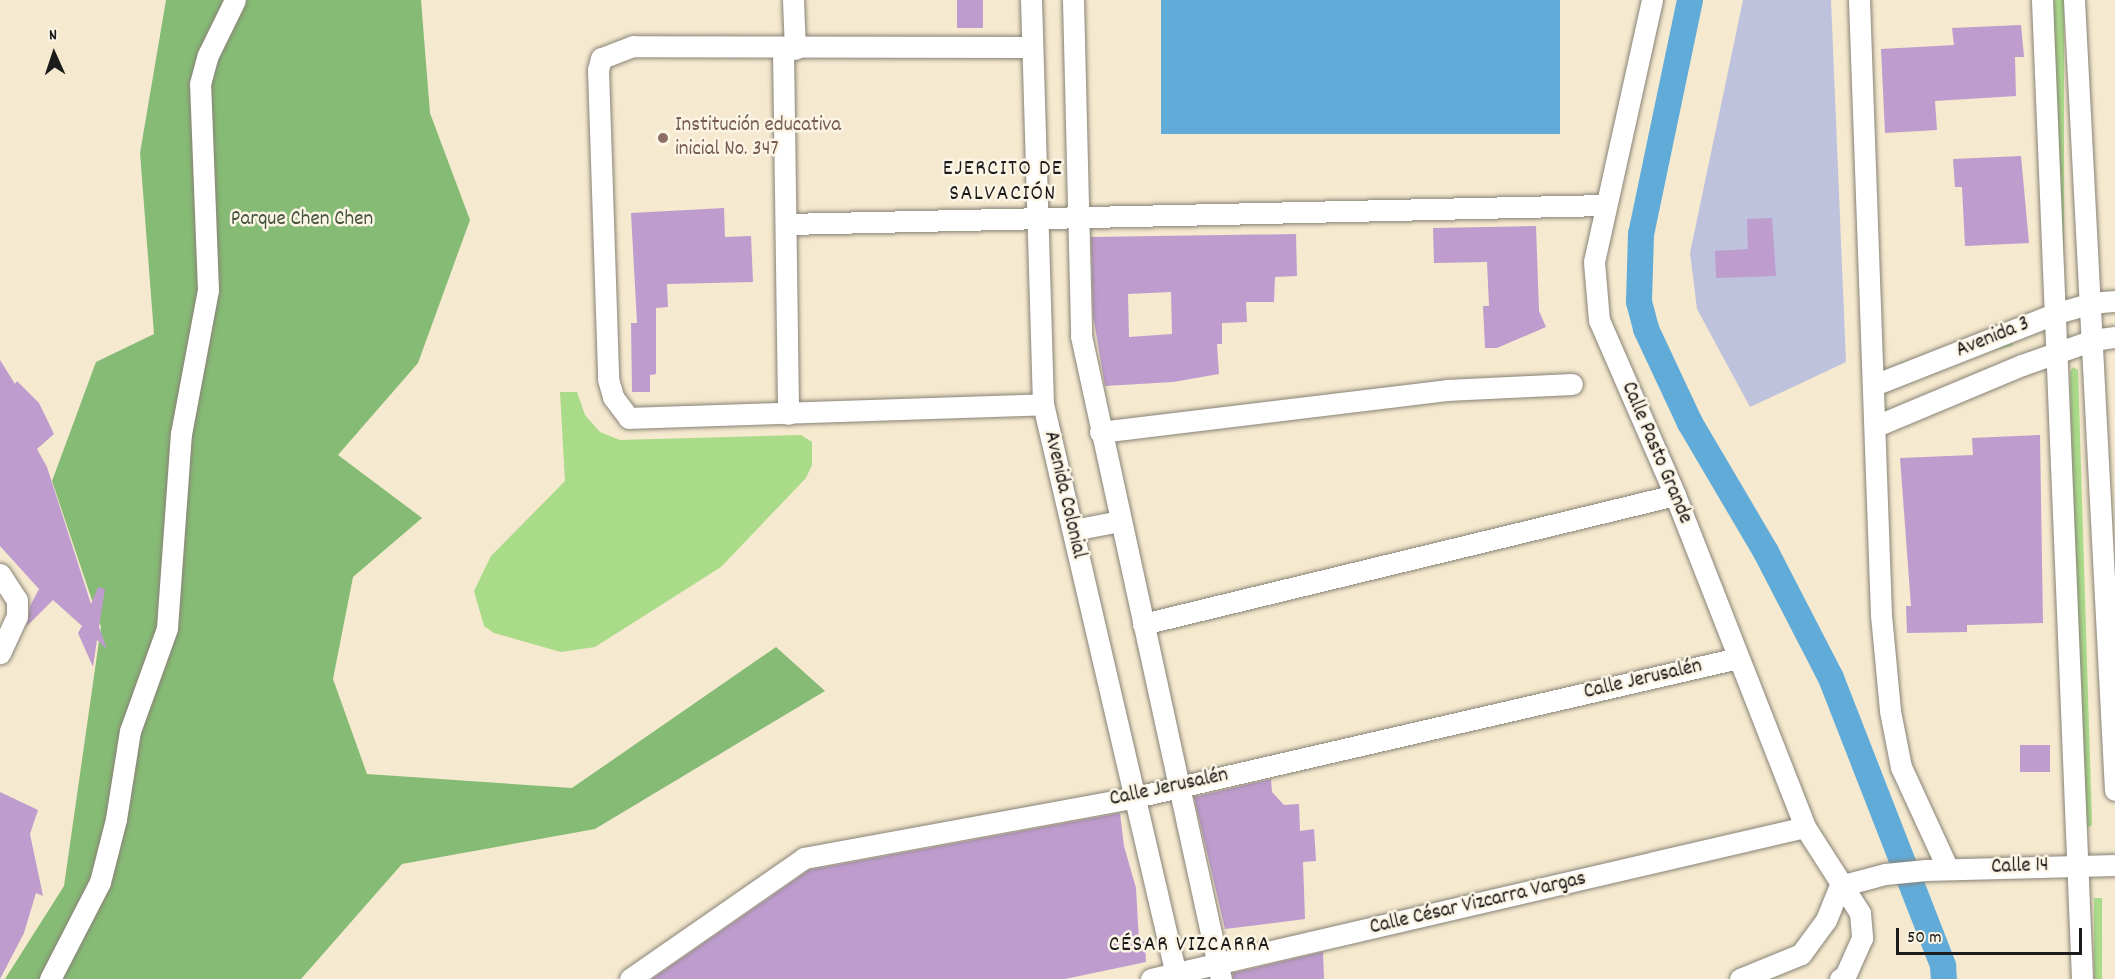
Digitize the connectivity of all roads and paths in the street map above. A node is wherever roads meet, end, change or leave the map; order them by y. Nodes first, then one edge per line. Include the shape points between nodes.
1 (235, 0) edge
2 (793, 0) edge
3 (1030, 0) edge
4 (1072, 0) edge
5 (1652, 0) edge
6 (1859, 0) edge
7 (2042, 0) edge
8 (2074, 0) edge
9 (1031, 47) junction
10 (789, 49) junction
11 (1604, 205) junction
12 (1076, 217) junction
13 (1034, 218) junction
14 (787, 224) junction
15 (2115, 301) edge
16 (2091, 303) junction
17 (2057, 313) junction
18 (2115, 337) edge
19 (2093, 340) junction
20 (2059, 352) junction
21 (1572, 384) dead end
22 (1874, 385) junction
23 (1043, 404) junction
24 (788, 414) junction
25 (1876, 426) junction
26 (1100, 432) junction
27 (1675, 495) junction
28 (2107, 511) edge
29 (1120, 520) junction
30 (1072, 530) junction
31 (0, 574) edge
32 (1143, 624) junction
33 (0, 652) edge
34 (1738, 658) junction
35 (2113, 686) edge
36 (1178, 787) junction
37 (2115, 790) edge
38 (1136, 797) junction
39 (1805, 827) junction
40 (2115, 865) edge
41 (2075, 866) junction
42 (1948, 869) junction
43 (1840, 886) junction
44 (1219, 972) edge
45 (1176, 977) edge
46 (50, 979) edge
47 (630, 979) edge
48 (1151, 979) edge
49 (1740, 979) edge
50 (1840, 979) edge
51 (2082, 979) edge

1 - 46 street via 208,55 200,84 208,290 181,434 167,628 130,731 116,819 100,882
2 - 10 street
3 - 9 street, Avenida Colonial
4 - 12 street
5 - 11 street, Calle Pasto Grande
6 - 22 street
7 - 17 street
8 - 16 street
9 - 10 street
9 - 13 street, Avenida Colonial
10 - 14 street
10 - 24 street via 633,46 601,58 598,70 608,379 613,398 629,418
11 - 12 street
11 - 27 street, Calle Pasto Grande via 1594,262 1599,320
12 - 13 street
12 - 26 street via 1081,336
13 - 14 street
13 - 23 street, Avenida Colonial
14 - 24 street
15 - 16 street, Avenida 3
16 - 17 street, Avenida 3
16 - 19 street
17 - 20 street
17 - 22 street, Avenida 3
18 - 19 street, Avenida 3
19 - 20 street, Avenida 3
19 - 28 street
20 - 25 street, Avenida 3
20 - 41 street
21 - 26 street via 1446,390
22 - 25 street
23 - 24 street
23 - 30 street, Avenida Colonial
25 - 42 street via 1881,615 1890,711 1901,767
26 - 29 street
27 - 32 street
27 - 34 street, Calle Pasto Grande
28 - 35 street
29 - 30 street
29 - 32 street
30 - 38 street, Avenida Colonial
31 - 33 street via 17,600 17,616
32 - 36 street
34 - 36 street, Calle Jerusalén
34 - 39 street, Calle Pasto Grande
35 - 37 street
36 - 38 street, Calle Jerusalén
36 - 44 street
38 - 45 street, Avenida Colonial
38 - 47 street, Calle Jerusalén via 804,858
39 - 43 street, Calle Pasto Grande
39 - 44 street, Calle César Vizcarra Vargas
40 - 41 street, Calle 14
41 - 42 street, Calle 14
41 - 51 street
42 - 43 street, Calle 14 via 1885,874
43 - 49 street via 1826,920 1801,954
43 - 50 street, Calle Pasto Grande via 1860,913 1862,938
44 - 45 street, Calle César Vizcarra Vargas
45 - 48 street, Calle César Vizcarra Vargas

